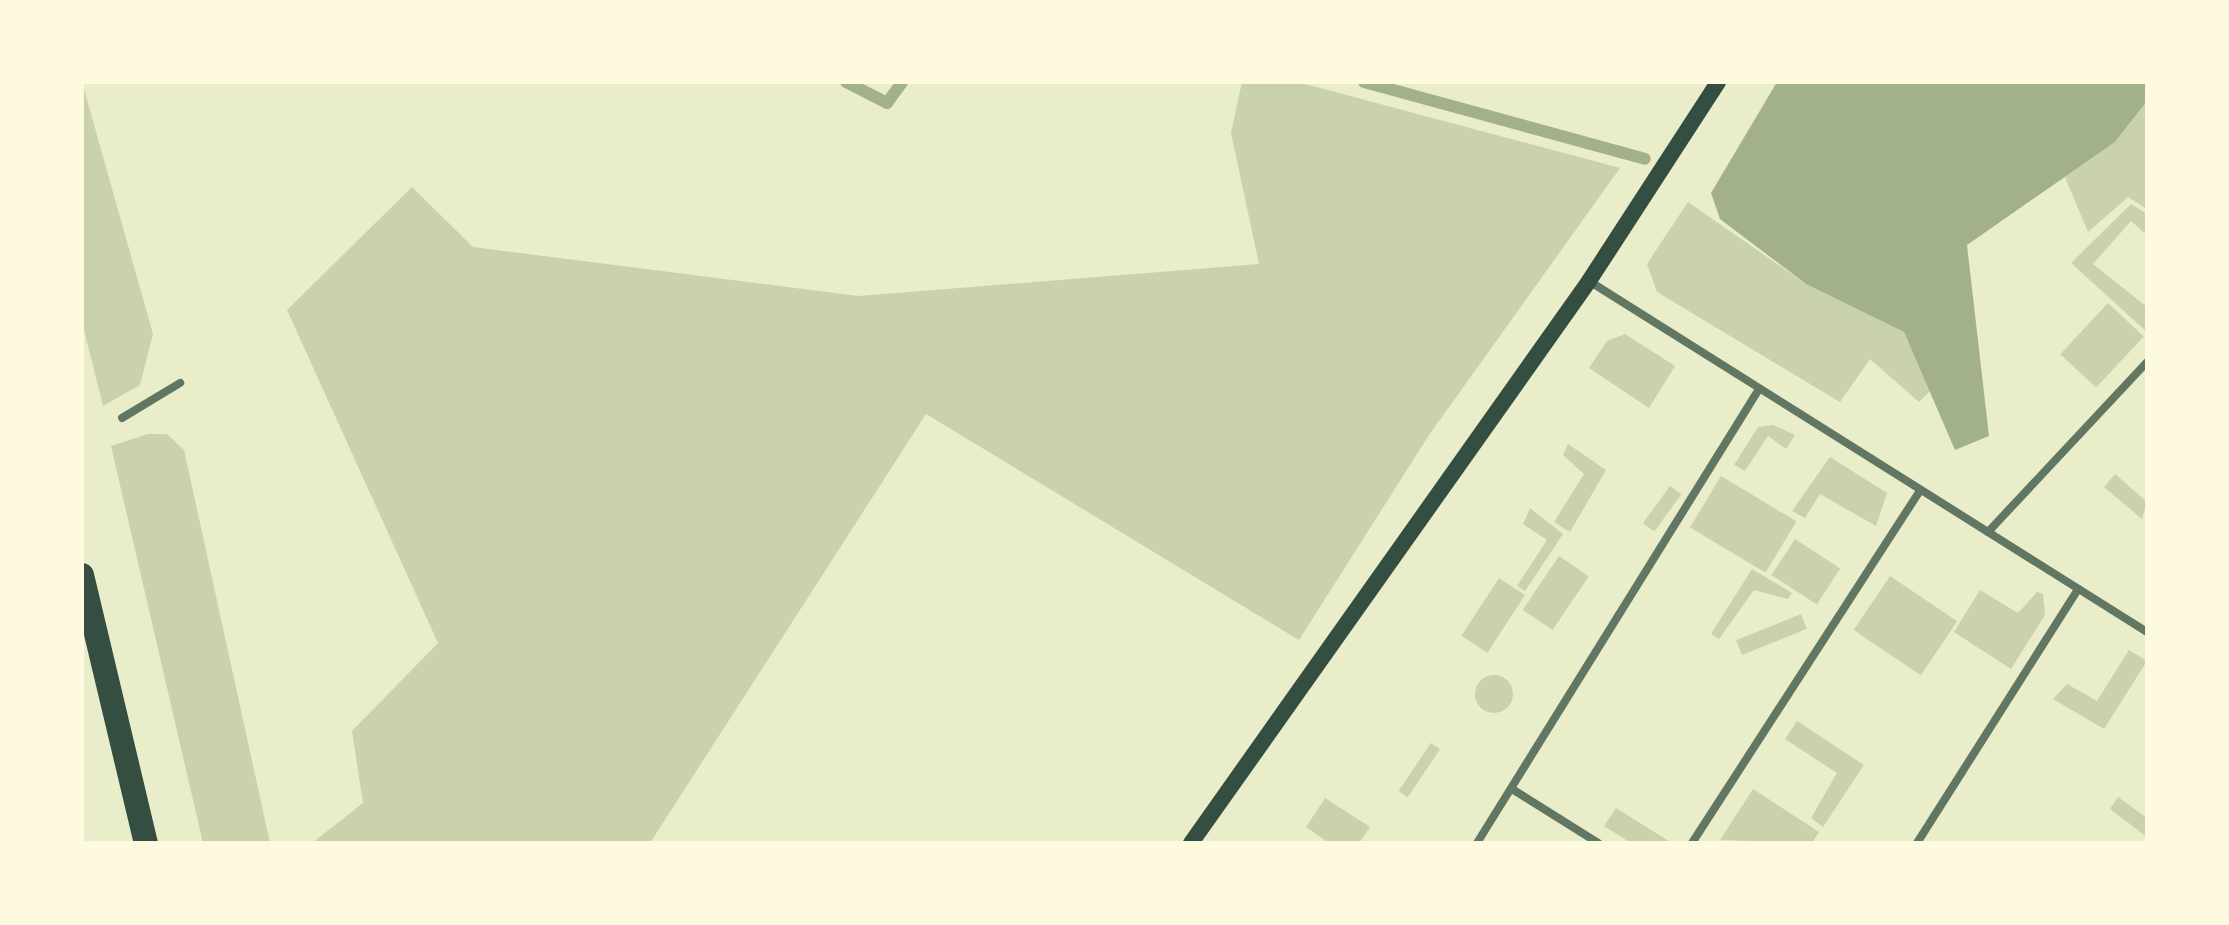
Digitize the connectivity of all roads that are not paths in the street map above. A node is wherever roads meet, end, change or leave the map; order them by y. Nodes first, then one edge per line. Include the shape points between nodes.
1 (1718, 82) edge
2 (1589, 281) junction
3 (2147, 362) edge
4 (180, 383) dead end
5 (1759, 389) junction
6 (122, 418) dead end
7 (1920, 490) junction
8 (1988, 532) junction
9 (82, 575) edge
10 (2078, 589) junction
11 (2147, 632) edge
12 (1512, 789) junction
13 (146, 843) edge
14 (1191, 843) edge
15 (1477, 843) edge
16 (1598, 843) edge
17 (1692, 843) edge
18 (1917, 843) edge

1 - 2 main road
2 - 5 street
2 - 14 main road
3 - 8 street
4 - 6 street
5 - 7 street
5 - 12 street
7 - 8 street
7 - 17 street
8 - 10 street
9 - 13 highway
10 - 11 street
10 - 18 street
12 - 15 street
12 - 16 street

